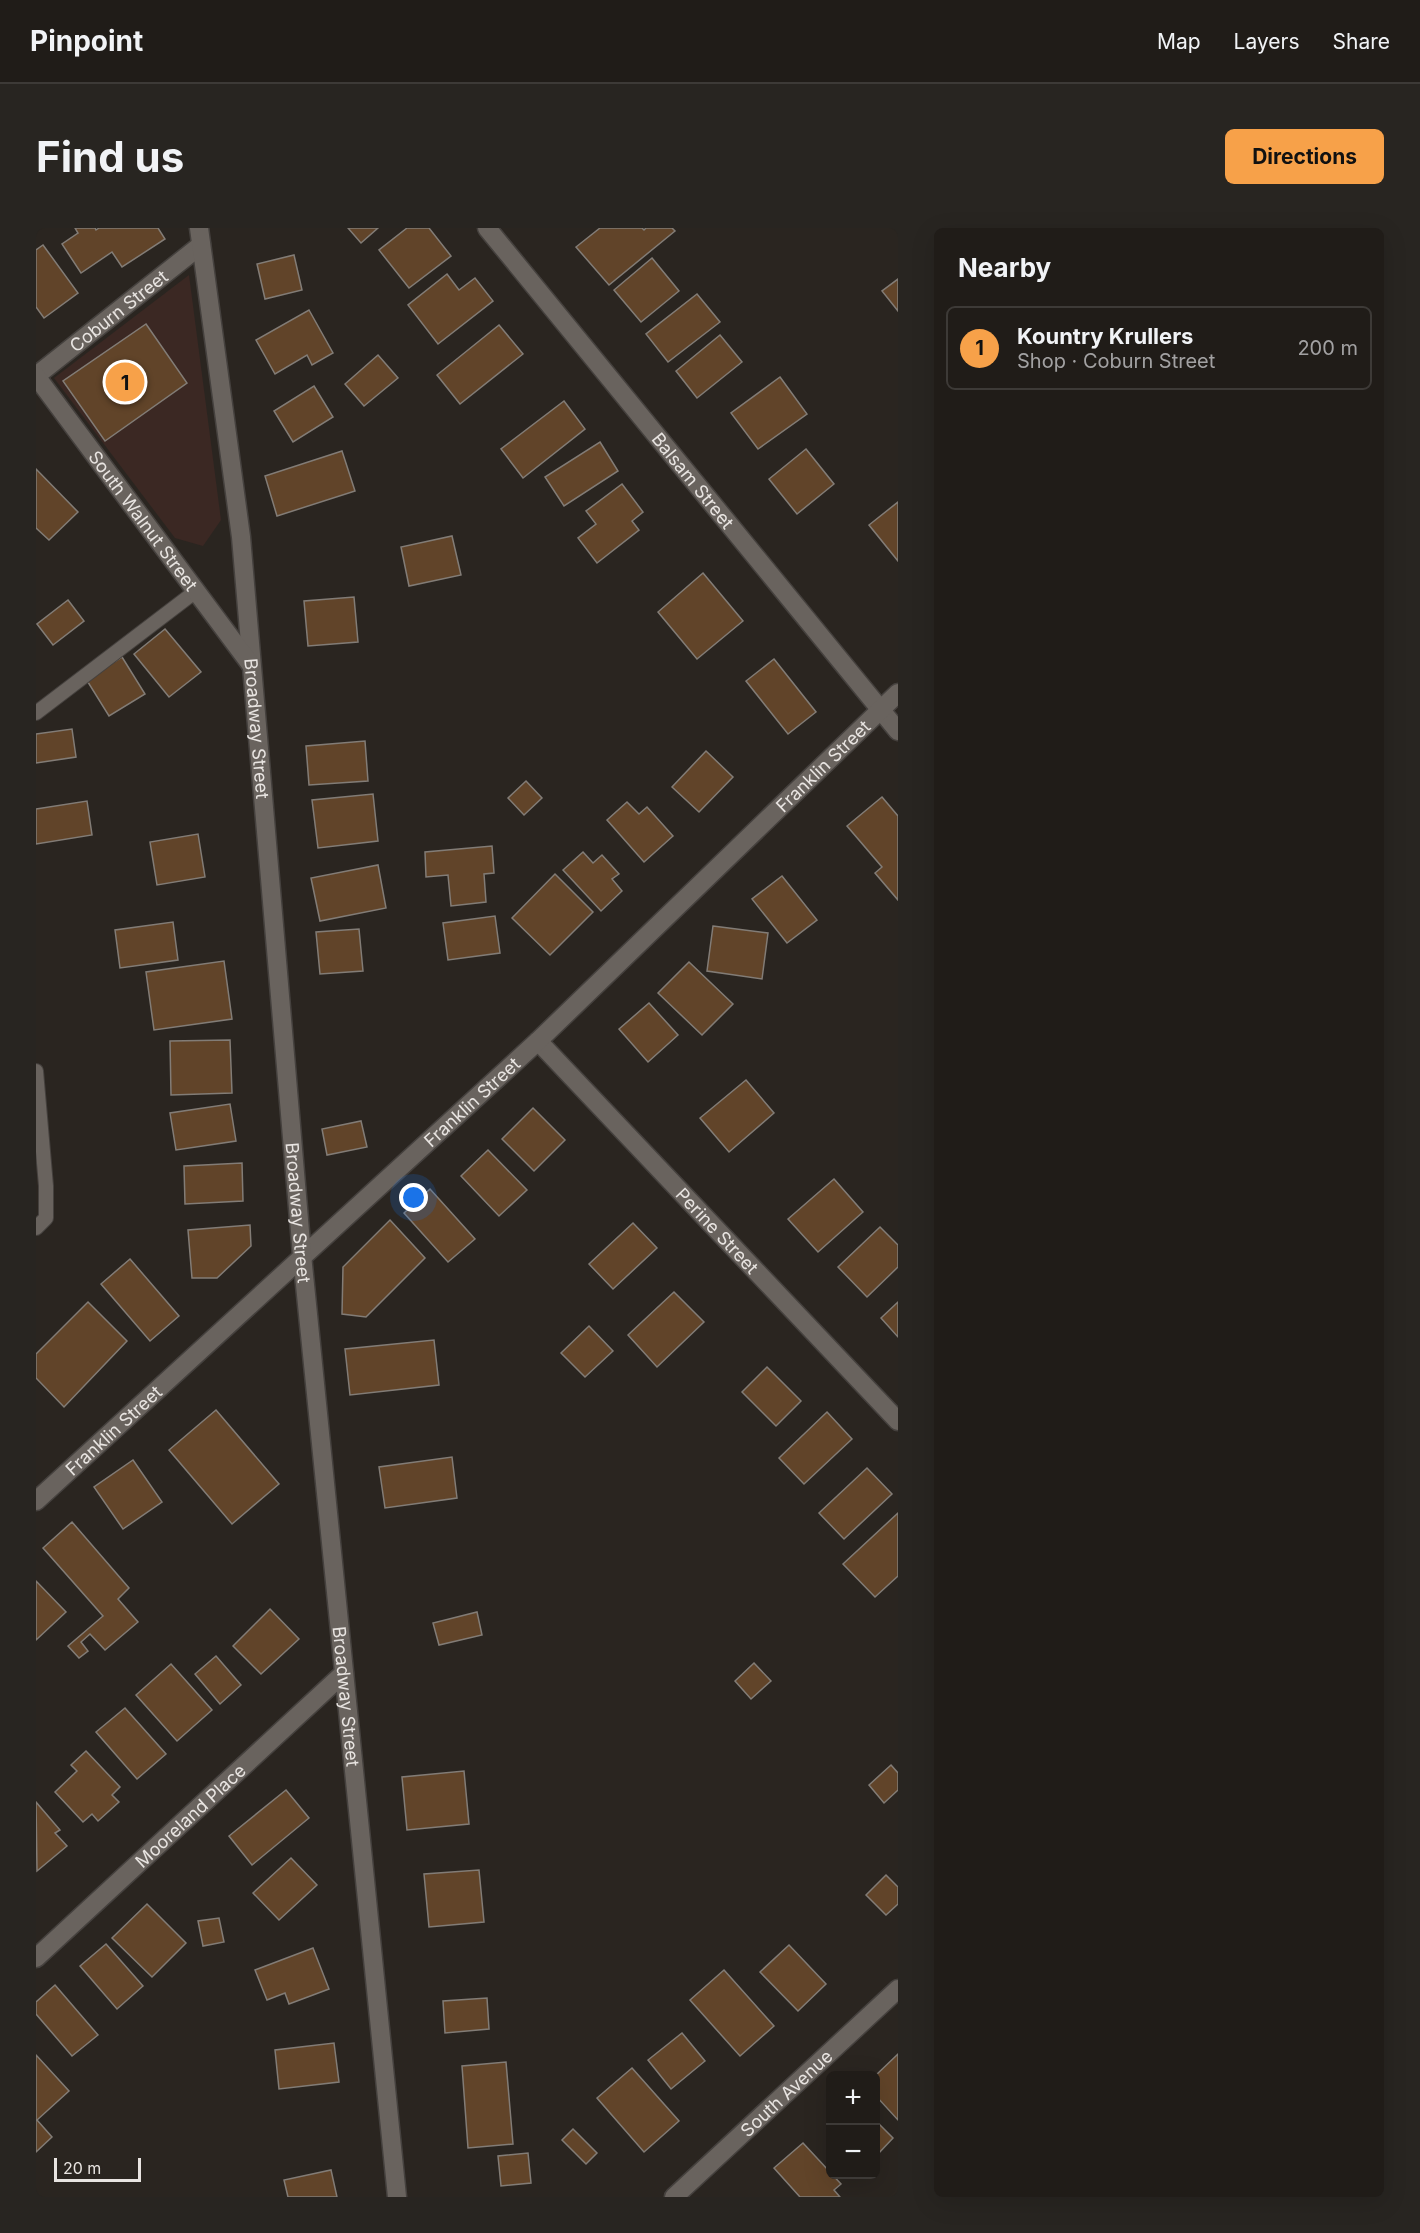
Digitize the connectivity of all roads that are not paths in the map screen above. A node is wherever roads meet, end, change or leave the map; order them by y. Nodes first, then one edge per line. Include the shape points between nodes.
1 (487, 228) edge
2 (200, 236) edge
3 (36, 376) edge
4 (196, 591) junction
5 (251, 665) junction
6 (898, 693) edge
7 (879, 711) junction
8 (36, 713) edge
9 (898, 731) edge
10 (537, 1041) junction
11 (36, 1071) edge
12 (36, 1228) edge
13 (302, 1255) junction
14 (898, 1421) edge
15 (40, 1489) edge
16 (344, 1673) junction
17 (36, 1958) edge
18 (898, 1989) edge
19 (398, 2197) edge
20 (674, 2197) edge

1 - 7 street, Balsam Street
2 - 3 street, Coburn Street
2 - 5 street, Broadway Street via 242,537
3 - 4 street, South Walnut Street
4 - 5 street, South Walnut Street
4 - 8 lane
5 - 13 street, Broadway Street
6 - 7 street, Franklin Street
7 - 9 street, Balsam Street
7 - 10 street, Franklin Street
10 - 13 street, Franklin Street
10 - 14 street, Perine Street
11 - 12 lane via 46,1186 46,1218
13 - 15 street, Franklin Street
13 - 16 street, Broadway Street
16 - 17 street, Mooreland Place
16 - 19 street, Broadway Street
18 - 20 street, South Avenue

